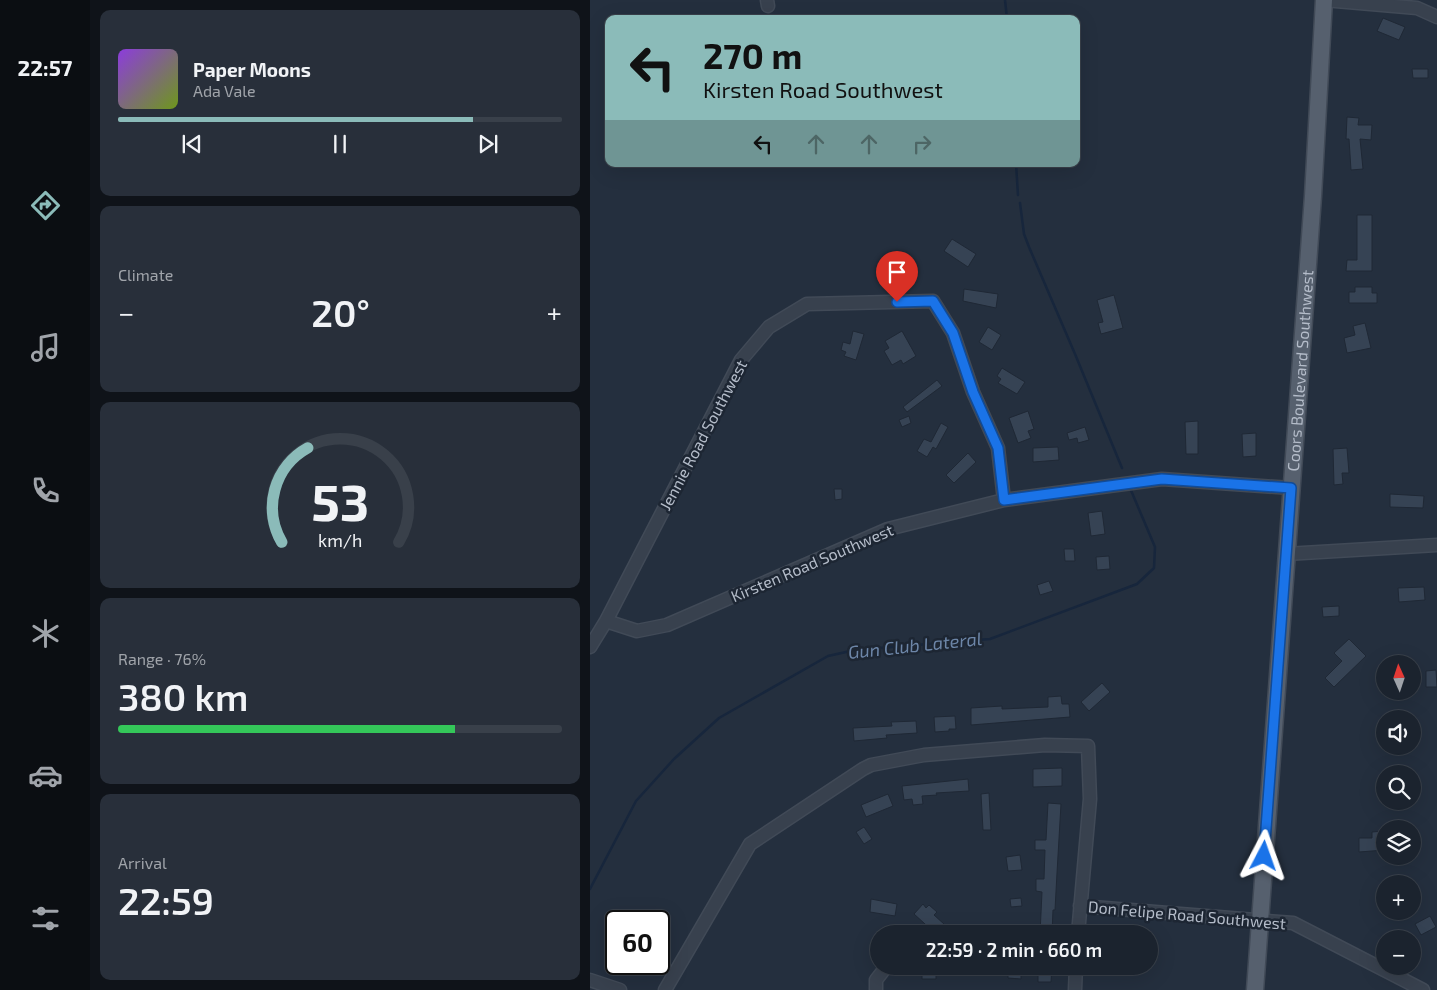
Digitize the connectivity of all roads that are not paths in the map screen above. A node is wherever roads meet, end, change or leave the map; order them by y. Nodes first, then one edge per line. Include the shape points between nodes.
1 (1324, 0) edge
2 (1389, 3) edge
3 (1437, 17) edge
4 (1291, 488) junction
5 (1004, 500) junction
6 (1437, 545) edge
7 (1286, 554) junction
8 (606, 621) junction
9 (590, 647) edge
10 (1080, 906) junction
11 (1260, 921) junction
12 (1079, 925) edge
13 (880, 975) edge
14 (1075, 975) edge
15 (590, 980) edge
16 (620, 990) edge
17 (665, 990) edge
18 (876, 990) edge
19 (1074, 990) edge
20 (1255, 990) edge
21 (1423, 990) edge

1 - 2 street
1 - 4 main road, Coors Boulevard Southwest
2 - 3 street via 1417,8
4 - 5 street, Kirsten Road Southwest via 1162,479
4 - 7 main road, Coors Boulevard Southwest
5 - 8 street, Kirsten Road Southwest via 888,529 667,625 637,631
5 - 8 street, Jennie Road Southwest via 998,448 973,392 953,333 933,301 807,304 769,327 741,360
6 - 7 street
7 - 11 main road, Coors Boulevard Southwest
8 - 9 street, Jennie Road Southwest
10 - 11 street, Don Felipe Road Southwest
10 - 12 street
10 - 17 street, Don Felipe Road Southwest via 1090,799 1088,746 1045,745 924,755 871,765 750,844
11 - 20 main road, Coors Boulevard Southwest
11 - 21 street, Don Felipe Road Southwest via 1293,923
13 - 18 street via 876,980
14 - 19 street
15 - 16 street

